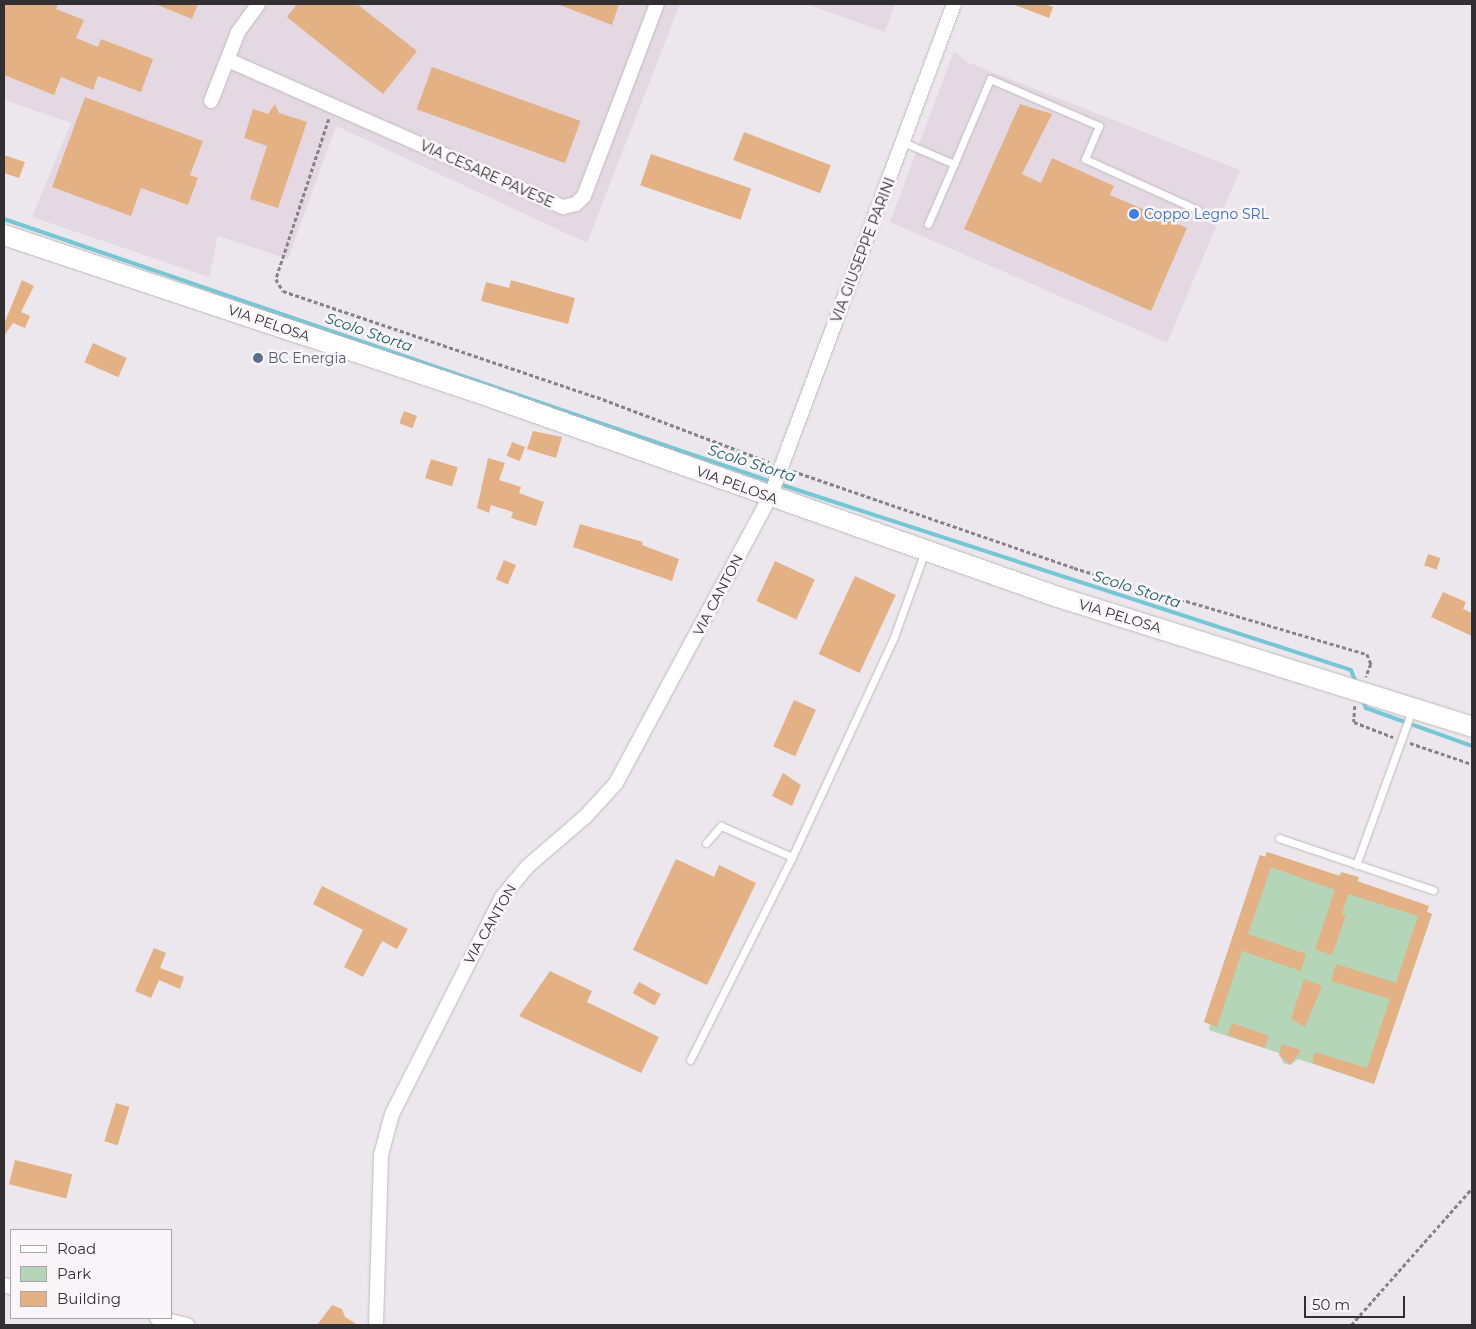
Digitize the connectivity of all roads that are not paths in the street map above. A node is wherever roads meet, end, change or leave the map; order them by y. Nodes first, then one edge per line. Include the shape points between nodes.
1 (258, 4) edge
2 (657, 4) edge
3 (954, 4) edge
4 (228, 60) junction
5 (212, 102) dead end
6 (903, 142) junction
7 (954, 164) junction
8 (1198, 210) dead end
9 (928, 224) dead end
10 (4, 235) edge
11 (771, 494) junction
12 (925, 550) junction
13 (1412, 712) junction
14 (1472, 727) edge
15 (1279, 838) dead end
16 (706, 843) dead end
17 (792, 857) junction
18 (1356, 865) junction
19 (1433, 890) dead end
20 (690, 1060) dead end
21 (161, 1319) edge
22 (187, 1325) edge
23 (376, 1325) edge

1 - 4 street via 238,32
2 - 4 street, VIA CESARE PAVESE via 584,196 576,204 563,207
3 - 6 street, VIA GIUSEPPE PARINI
4 - 5 street
6 - 7 lane
6 - 11 street, VIA GIUSEPPE PARINI
7 - 8 lane via 990,79 1099,126 1085,159
7 - 9 lane
10 - 11 main road, VIA PELOSA
11 - 12 main road, VIA PELOSA
11 - 23 street, VIA CANTON via 616,783 586,816 528,866 502,897 406,1083 385,1134 381,1155
12 - 13 main road, VIA PELOSA via 1058,597 1361,689
12 - 17 lane via 894,637
13 - 14 main road, VIA PELOSA
13 - 18 lane
15 - 18 lane
16 - 17 lane via 721,826
17 - 20 lane
18 - 19 lane
21 - 22 street

